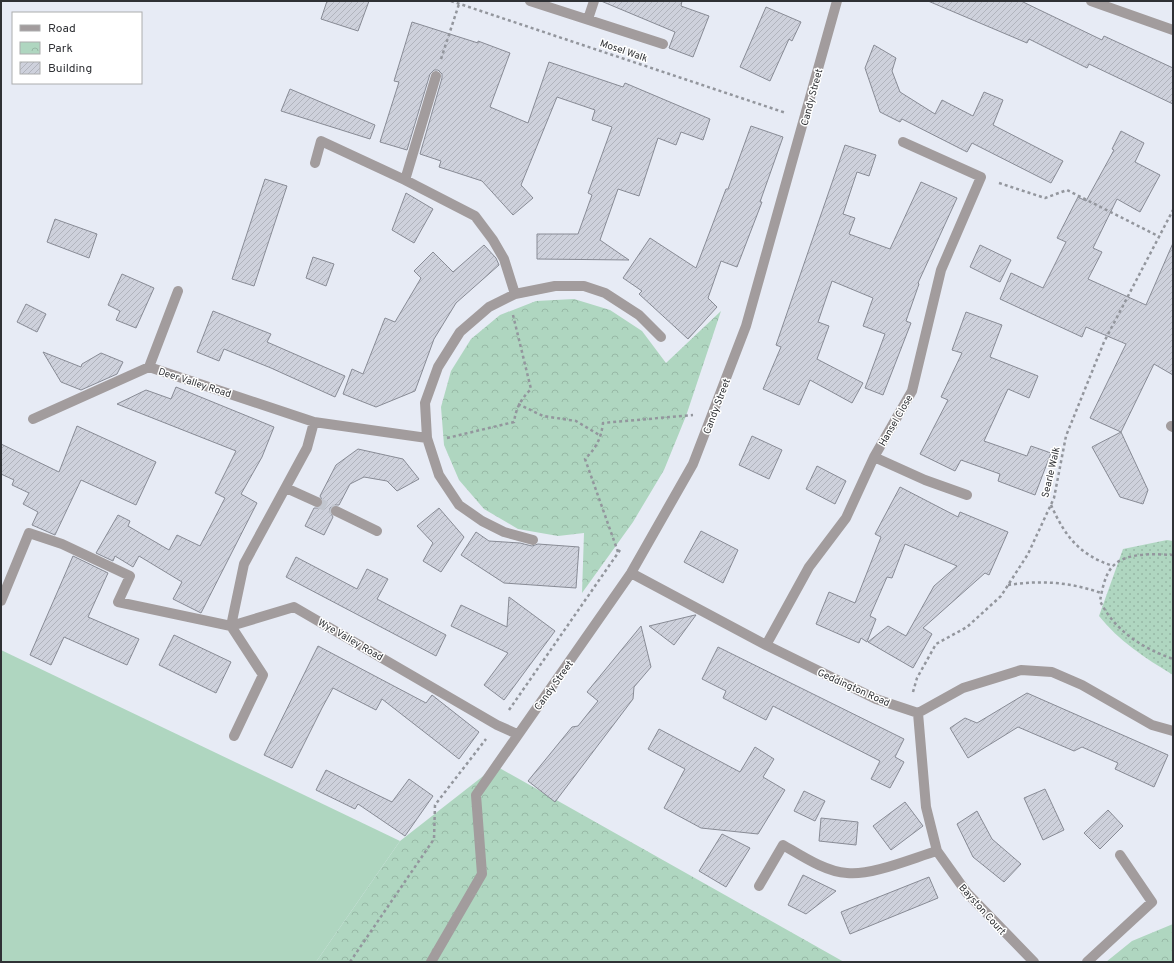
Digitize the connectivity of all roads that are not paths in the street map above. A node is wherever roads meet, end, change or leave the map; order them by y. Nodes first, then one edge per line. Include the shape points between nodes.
1 (530, 1) edge
2 (594, 1) edge
3 (837, 1) edge
4 (1091, 1) edge
5 (588, 19) junction
6 (1173, 30) edge
7 (664, 44) dead end
8 (436, 76) road end
9 (903, 142) dead end
10 (315, 163) dead end
11 (405, 180) junction
12 (178, 291) dead end
13 (511, 296) junction
14 (661, 337) dead end
15 (149, 367) junction
16 (33, 419) dead end
17 (314, 422) junction
18 (427, 440) junction
19 (874, 457) junction
20 (286, 488) junction
21 (967, 495) dead end
22 (317, 502) tunnel mouth
23 (336, 511) tunnel mouth
24 (377, 531) dead end
25 (533, 540) dead end
26 (631, 573) junction
27 (1, 601) edge
28 (231, 626) junction
29 (766, 645) junction
30 (913, 711) junction
31 (1173, 731) edge
32 (517, 734) junction
33 (234, 736) dead end
34 (937, 851) junction
35 (1120, 854) dead end
36 (759, 886) dead end
37 (431, 962) edge
38 (1034, 962) edge
39 (1087, 962) edge

1 - 5 street
2 - 5 street
3 - 26 street, Candy Street via 743,332 693,464
4 - 6 street
5 - 7 street
8 - 11 street
9 - 19 street, Hansel Close via 981,177 941,270 912,392
10 - 11 street via 321,141
11 - 13 street via 475,216 504,260
12 - 15 street
13 - 14 street via 555,286 584,286 605,293 639,315
13 - 18 street via 489,307 460,332 438,367 425,403
15 - 16 street, Deer Valley Road
15 - 17 street, Deer Valley Road
17 - 18 street, Deer Valley Road
17 - 20 street via 307,448
18 - 25 street via 439,475 459,505 504,532
19 - 21 street via 925,480
19 - 29 street, Hansel Close via 846,518 809,567
20 - 22 street
20 - 28 street via 244,564
23 - 24 street
26 - 29 street, Geddington Road
26 - 32 street, Candy Street
27 - 28 street via 29,533 62,544 130,576 118,602
28 - 32 street, Wye Valley Road via 294,606
28 - 33 street via 263,675
29 - 30 street, Geddington Road via 876,699
30 - 31 street via 963,688 1021,670 1052,672 1152,725
30 - 34 street, Bayston Court via 926,807
32 - 37 street, Candy Street via 476,794 482,874
34 - 36 street via 879,869 848,874 816,864 783,845
34 - 38 street, Bayston Court via 966,893
35 - 39 street via 1152,902

